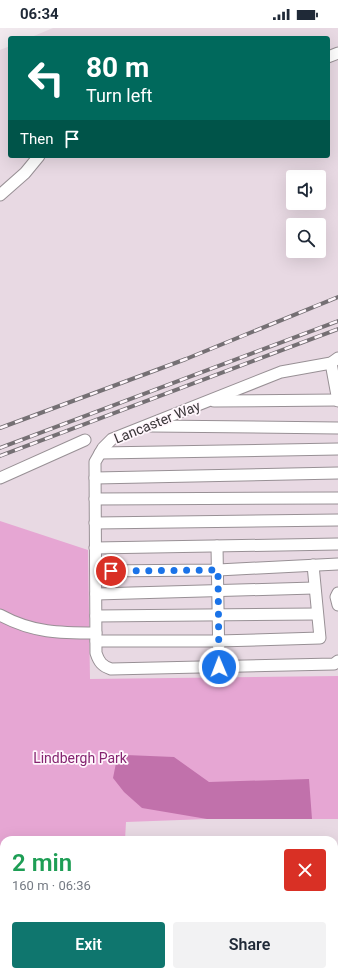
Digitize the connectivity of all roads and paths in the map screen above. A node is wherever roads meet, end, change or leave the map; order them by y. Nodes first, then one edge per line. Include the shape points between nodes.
1 (37, 158) edge
2 (0, 195) edge
3 (335, 367) edge
4 (338, 400) edge
5 (208, 401) junction
6 (144, 426) junction
7 (338, 428) edge
8 (85, 440) dead end
9 (338, 449) edge
10 (100, 453) junction
11 (338, 473) edge
12 (0, 478) edge
13 (95, 478) junction
14 (338, 498) edge
15 (95, 499) junction
16 (338, 520) edge
17 (95, 523) junction
18 (338, 544) edge
19 (217, 546) junction
20 (95, 548) junction
21 (338, 564) edge
22 (313, 565) junction
23 (218, 570) junction
24 (96, 571) junction
25 (314, 588) junction
26 (218, 591) junction
27 (338, 593) edge
28 (96, 594) junction
29 (338, 605) edge
30 (317, 614) junction
31 (0, 615) edge
32 (96, 616) junction
33 (218, 616) junction
34 (96, 637) junction
35 (218, 641) junction
36 (338, 661) edge
37 (219, 667) junction

1 - 2 street via 20,178
3 - 4 street
3 - 5 street, Lancaster Way via 281,372
4 - 5 street
5 - 6 street, Lancaster Way
6 - 7 street
6 - 10 street, Lancaster Way via 112,438
8 - 12 street
9 - 10 street
10 - 13 street, Lancaster Way via 95,462
11 - 13 street
13 - 15 street, Lancaster Way
14 - 15 street
15 - 17 street, Lancaster Way
16 - 17 street
17 - 20 street, Lancaster Way
18 - 19 street
19 - 20 street
19 - 23 street
20 - 24 street, Lancaster Way
21 - 22 street
22 - 23 street
22 - 25 street
23 - 24 street
23 - 26 street
24 - 28 street, Lancaster Way
25 - 26 street
25 - 30 street
26 - 28 street
26 - 33 street
27 - 29 street
28 - 32 street, Lancaster Way
30 - 33 street
30 - 35 street via 320,638
31 - 34 street via 33,629
32 - 33 street
32 - 34 street, Lancaster Way
33 - 35 street
34 - 35 street
34 - 37 street, Lancaster Way via 99,661 111,669
35 - 37 street
36 - 37 street, Lancaster Way via 334,664

